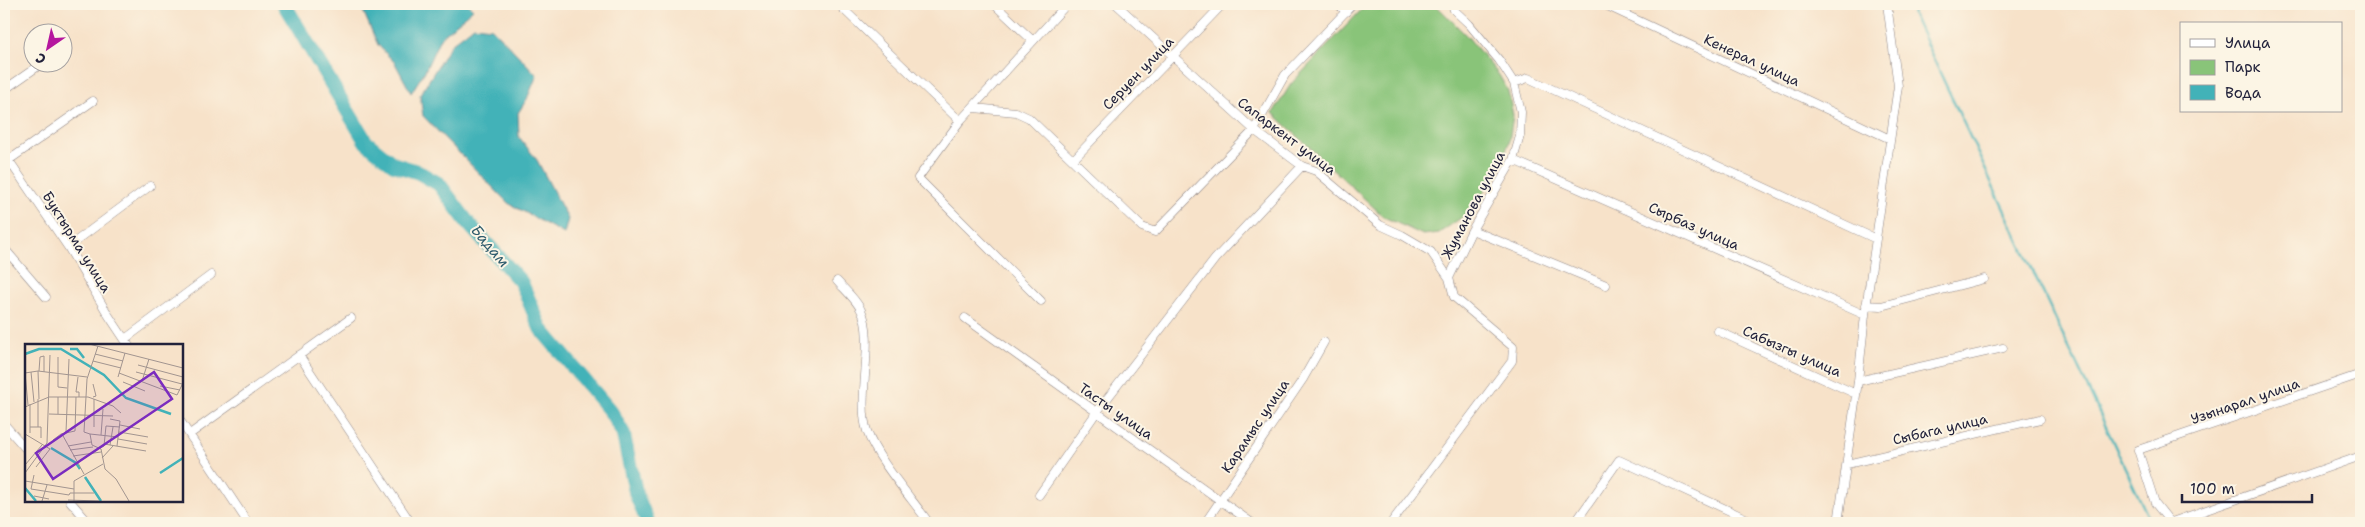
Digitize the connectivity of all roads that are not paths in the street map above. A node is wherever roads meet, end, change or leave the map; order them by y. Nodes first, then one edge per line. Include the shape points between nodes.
1 (838, 4) edge
2 (994, 4) edge
3 (1067, 4) edge
4 (1116, 4) edge
5 (1222, 4) edge
6 (1338, 4) edge
7 (1354, 4) edge
8 (1452, 4) edge
9 (1602, 4) edge
10 (1887, 4) edge
11 (1346, 12) junction
12 (1033, 41) junction
13 (1171, 55) junction
14 (30, 72) edge
15 (1514, 83) junction
16 (4, 90) edge
17 (93, 101) dead end
18 (974, 108) junction
19 (960, 121) junction
20 (1254, 130) junction
21 (1890, 140) junction
22 (4, 153) edge
23 (9, 160) junction
24 (1073, 160) junction
25 (1513, 160) junction
26 (1302, 166) junction
27 (150, 186) dead end
28 (1472, 230) junction
29 (1876, 239) junction
30 (68, 247) junction
31 (4, 248) edge
32 (211, 275) dead end
33 (1450, 278) junction
34 (1984, 280) dead end
35 (836, 281) dead end
36 (1606, 286) dead end
37 (46, 297) dead end
38 (1041, 301) dead end
39 (1866, 305) junction
40 (1865, 316) junction
41 (351, 318) dead end
42 (966, 318) dead end
43 (1718, 331) dead end
44 (1324, 342) dead end
45 (127, 343) edge
46 (2003, 348) dead end
47 (299, 355) junction
48 (2361, 374) edge
49 (1858, 381) junction
50 (1856, 394) junction
51 (1096, 412) junction
52 (2040, 419) dead end
53 (182, 423) edge
54 (4, 424) edge
55 (190, 434) junction
56 (25, 449) edge
57 (2361, 456) edge
58 (1847, 464) junction
59 (1039, 495) dead end
60 (1220, 499) junction
61 (71, 502) edge
62 (89, 523) edge
63 (248, 523) edge
64 (411, 523) edge
65 (929, 523) edge
66 (1205, 523) edge
67 (1252, 523) edge
68 (1391, 523) edge
69 (1575, 523) edge
70 (1756, 523) edge
71 (1838, 523) edge
72 (2170, 523) edge

1 - 19 street
2 - 12 street
3 - 12 street
4 - 13 street, Сапаркент улица
5 - 13 street, Серуен улица
6 - 11 street
7 - 11 street
8 - 15 street, Жуманова улица
9 - 21 street, Кенерал улица
10 - 21 street via 1898,86
11 - 20 street via 1285,75
12 - 18 street
13 - 20 street, Сапаркент улица
13 - 24 street, Серуен улица
14 - 16 street
15 - 25 street, Жуманова улица via 1521,112 1520,136
15 - 29 street via 1528,78
17 - 23 street
18 - 19 street
18 - 24 street via 1016,112 1029,118
19 - 38 street via 918,178
20 - 24 street via 1155,232 1142,227
20 - 26 street, Сапаркент улица
21 - 29 street
22 - 23 street, Буктырма улица
23 - 30 street, Буктырма улица
25 - 28 street, Жуманова улица
25 - 40 street, Сырбаз улица
26 - 33 street, Сапаркент улица via 1316,171 1380,225 1431,252
26 - 51 street via 1215,259
27 - 30 street
28 - 33 street, Жуманова улица
28 - 36 street
29 - 39 street
30 - 45 street, Буктырма улица
31 - 37 street
32 - 45 street
33 - 68 street, Жуманова улица via 1454,297 1513,347 1512,360
34 - 39 street via 1882,306
35 - 65 street via 861,310 866,329 864,408 867,431 875,449
39 - 40 street
40 - 49 street
41 - 47 street
42 - 51 street, Тасты улица
43 - 50 street, Сабызгы улица
44 - 60 street, Карамыс улица
46 - 49 street, Сабызгы улица
47 - 55 street
47 - 64 street
48 - 72 street, Узынарал улица via 2138,450 2155,504
49 - 50 street
50 - 58 street
51 - 59 street
51 - 60 street, Тасты улица
52 - 58 street, Сыбага улица
53 - 55 street
54 - 56 street
55 - 63 street
57 - 72 street
58 - 71 street
60 - 66 street, Карамыс улица
60 - 67 street, Тасты улица
61 - 62 street
69 - 70 street via 1619,460

